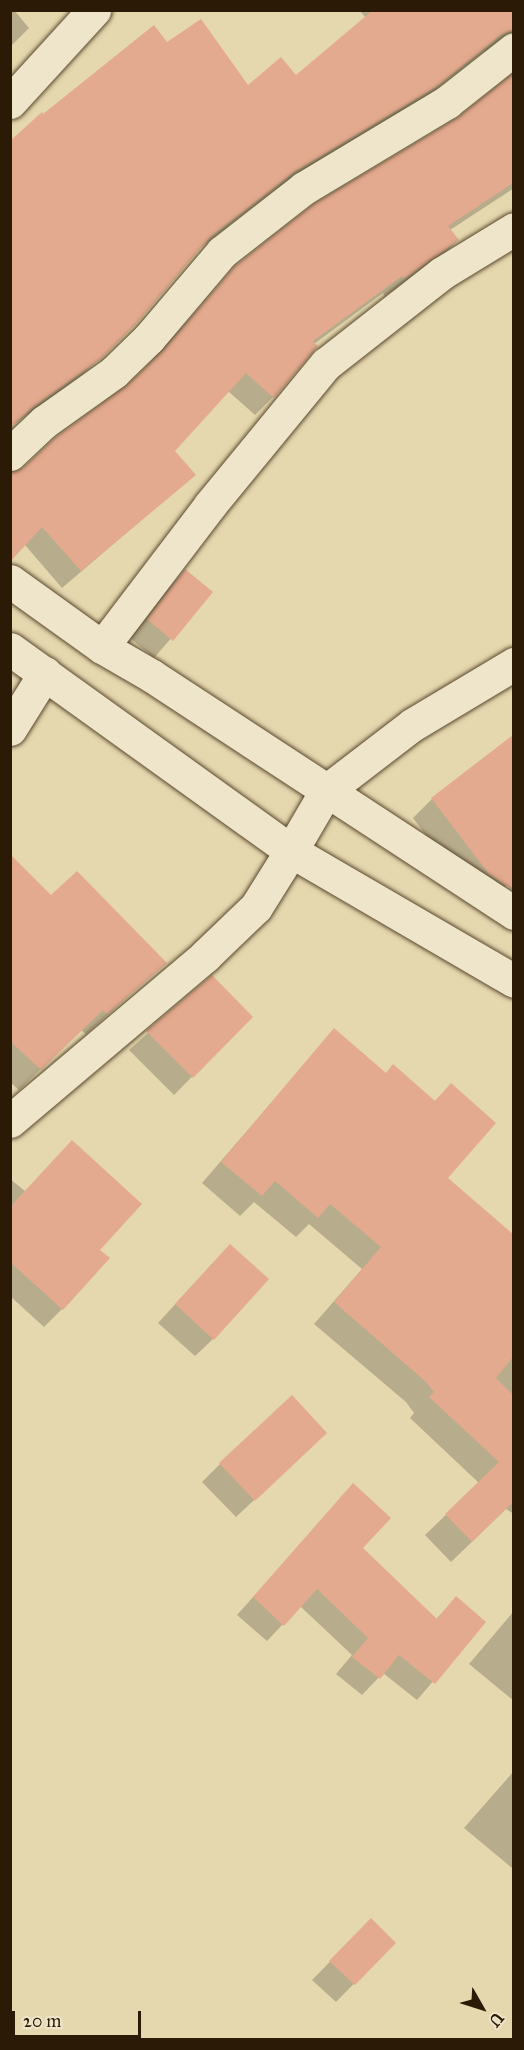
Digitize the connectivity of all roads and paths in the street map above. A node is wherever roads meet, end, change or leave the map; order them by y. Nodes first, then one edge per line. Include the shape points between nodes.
1 (94, 10) edge
2 (513, 49) edge
3 (10, 102) edge
4 (513, 229) edge
5 (10, 454) edge
6 (10, 581) edge
7 (102, 647) junction
8 (10, 649) edge
9 (513, 664) edge
10 (45, 674) junction
11 (17, 720) edge
12 (326, 791) junction
13 (291, 851) junction
14 (513, 913) edge
15 (513, 981) edge
16 (10, 1121) edge

1 - 3 street
2 - 5 street via 447,102 304,188 222,252 149,338 114,372 44,422
4 - 7 street via 442,273 326,364 210,505
6 - 7 street
7 - 12 street
8 - 10 street
9 - 12 street via 412,724
10 - 11 street
10 - 13 street
12 - 13 street
12 - 14 street
13 - 15 street
13 - 16 street via 256,907 205,956

